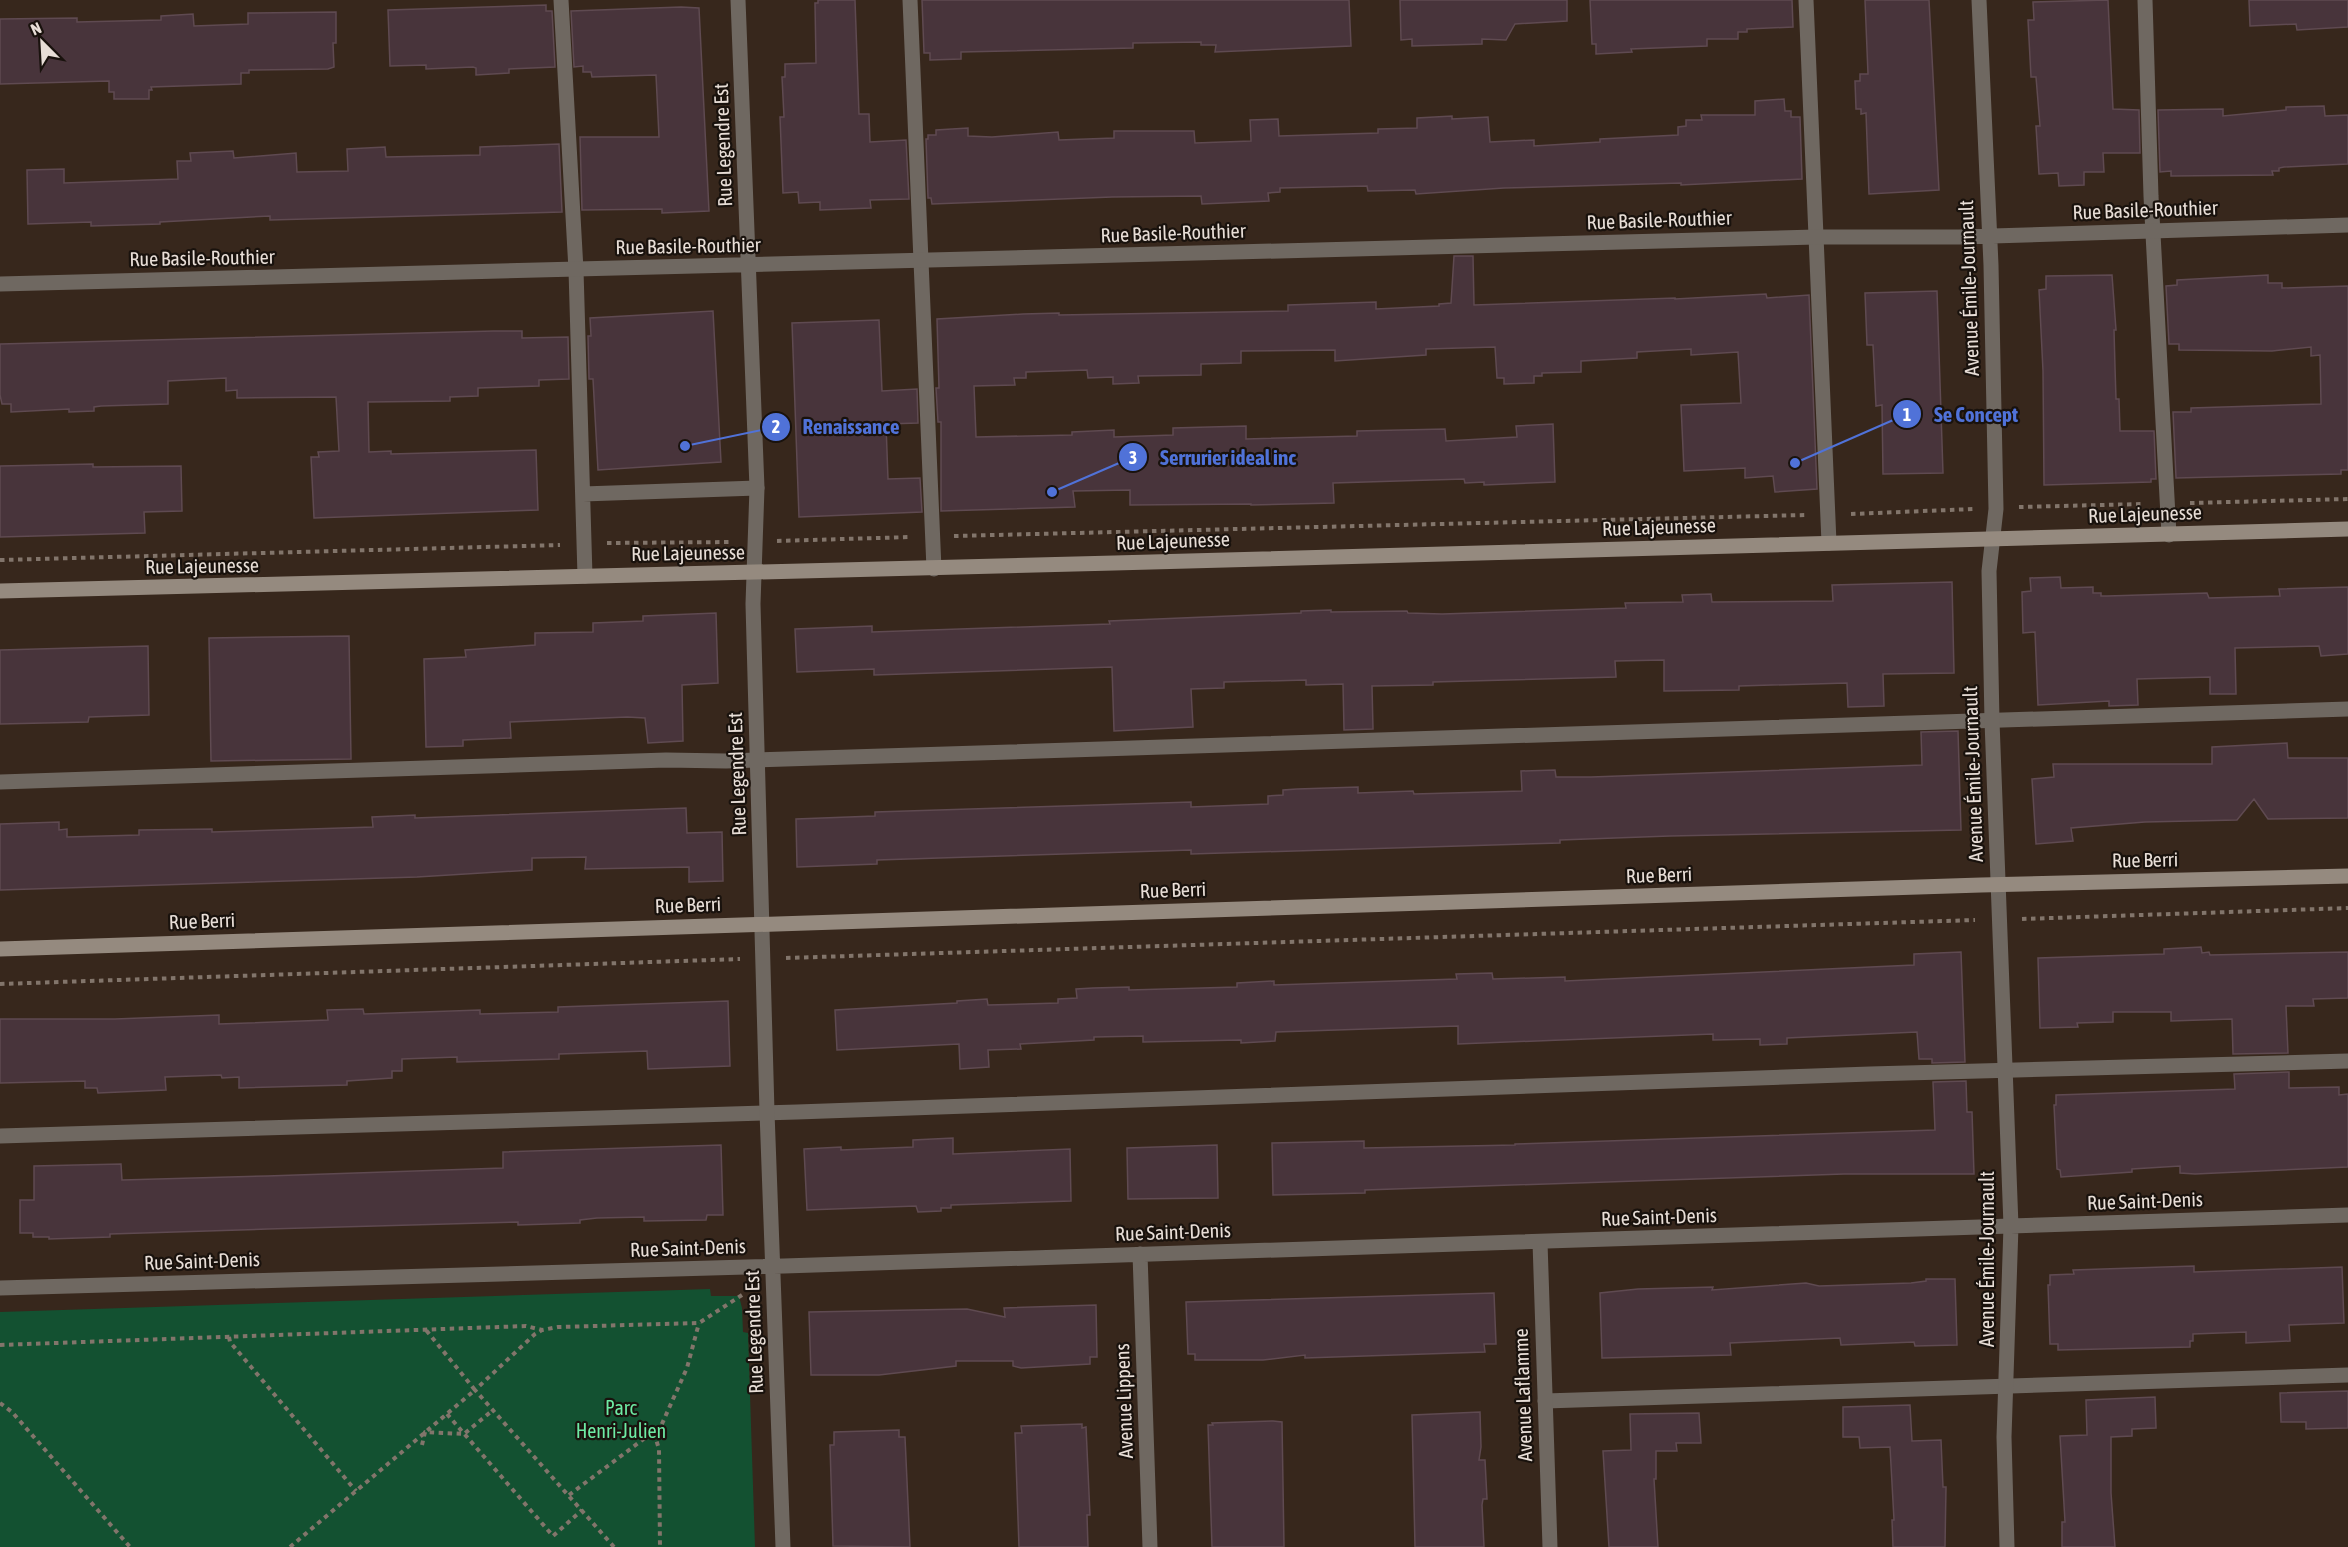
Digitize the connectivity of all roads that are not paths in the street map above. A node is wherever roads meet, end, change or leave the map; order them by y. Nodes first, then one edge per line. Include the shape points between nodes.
1 (561, 0) edge
2 (738, 0) edge
3 (910, 0) edge
4 (1806, 0) edge
5 (1979, 0) edge
6 (2145, 0) edge
7 (2348, 225) edge
8 (2153, 230) junction
9 (1989, 236) junction
10 (1816, 237) junction
11 (920, 261) junction
12 (749, 266) junction
13 (576, 270) junction
14 (0, 284) edge
15 (757, 488) junction
16 (583, 494) junction
17 (2348, 529) edge
18 (2169, 535) junction
19 (1993, 539) junction
20 (1829, 543) junction
21 (934, 569) junction
22 (754, 573) junction
23 (585, 576) junction
24 (0, 591) edge
25 (2348, 709) edge
26 (1992, 721) junction
27 (758, 759) junction
28 (0, 782) edge
29 (2348, 876) edge
30 (1998, 885) junction
31 (762, 924) junction
32 (0, 949) edge
33 (2348, 1061) edge
34 (2005, 1072) junction
35 (767, 1112) junction
36 (0, 1136) edge
37 (2348, 1215) edge
38 (2010, 1226) junction
39 (1540, 1242) junction
40 (1140, 1254) junction
41 (772, 1266) junction
42 (0, 1288) edge
43 (2348, 1375) edge
44 (2007, 1385) junction
45 (1545, 1401) junction
46 (783, 1547) edge
47 (1150, 1547) edge
48 (1550, 1547) edge
49 (2007, 1547) edge

1 - 13 street
2 - 12 street, Rue Legendre Est
3 - 11 street
4 - 10 street
5 - 9 street, Avenue Émile-Journault
6 - 8 street
7 - 8 street, Rue Basile-Routhier
8 - 9 street, Rue Basile-Routhier
8 - 18 street
9 - 10 street, Rue Basile-Routhier
9 - 19 street, Avenue Émile-Journault via 1996,509
10 - 11 street, Rue Basile-Routhier
10 - 20 street
11 - 12 street, Rue Basile-Routhier
11 - 21 street
12 - 13 street, Rue Basile-Routhier
12 - 15 street, Rue Legendre Est
13 - 14 street, Rue Basile-Routhier
13 - 16 street
15 - 16 street
15 - 22 street, Rue Legendre Est
16 - 23 street
17 - 18 main road, Rue Lajeunesse
18 - 19 main road, Rue Lajeunesse
19 - 20 main road, Rue Lajeunesse
19 - 26 street, Avenue Émile-Journault via 1989,584
20 - 21 main road, Rue Lajeunesse
21 - 22 main road, Rue Lajeunesse
22 - 23 main road, Rue Lajeunesse
22 - 27 street, Rue Legendre Est
23 - 24 main road, Rue Lajeunesse
25 - 26 street
26 - 27 street
26 - 30 street, Avenue Émile-Journault
27 - 28 street
27 - 31 street, Rue Legendre Est
29 - 30 main road, Rue Berri
30 - 31 main road, Rue Berri
30 - 34 street, Avenue Émile-Journault
31 - 32 main road, Rue Berri
31 - 35 street, Rue Legendre Est
33 - 34 street
34 - 35 street
34 - 38 street, Avenue Émile-Journault
35 - 36 street
35 - 41 street, Rue Legendre Est
37 - 38 street, Rue Saint-Denis
38 - 39 street, Rue Saint-Denis
38 - 44 street, Avenue Émile-Journault
39 - 40 street, Rue Saint-Denis
39 - 45 street, Avenue Laflamme
40 - 41 street, Rue Saint-Denis
40 - 47 street, Avenue Lippens
41 - 42 street, Rue Saint-Denis
41 - 46 street, Rue Legendre Est
43 - 44 street
44 - 45 street
44 - 49 street, Avenue Émile-Journault
45 - 48 street, Avenue Laflamme

